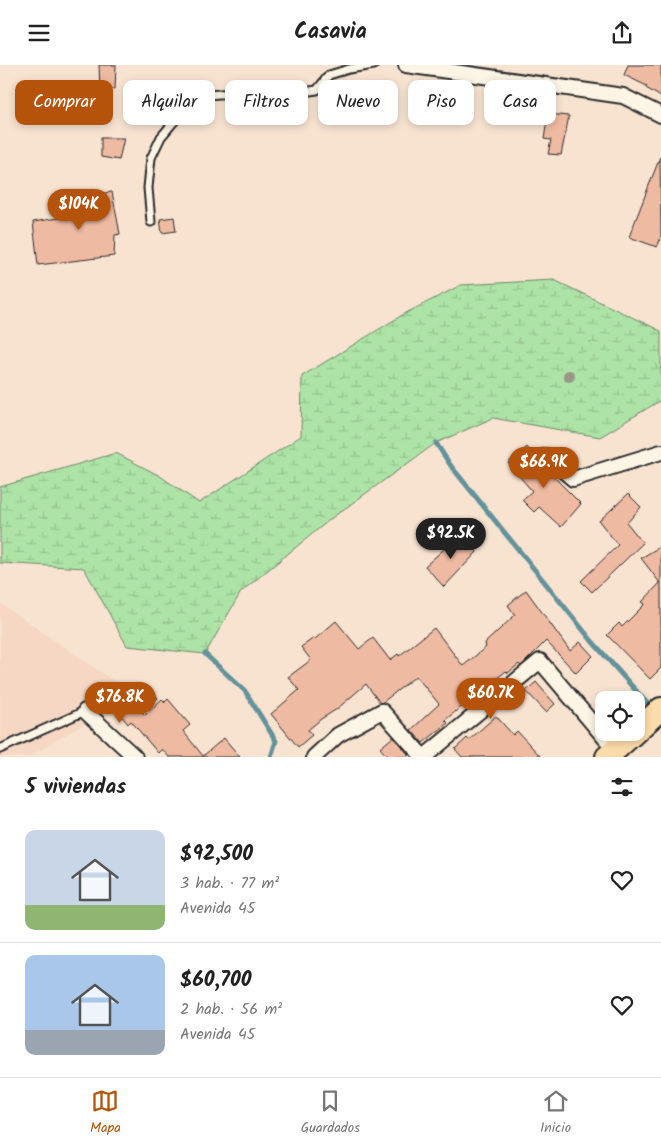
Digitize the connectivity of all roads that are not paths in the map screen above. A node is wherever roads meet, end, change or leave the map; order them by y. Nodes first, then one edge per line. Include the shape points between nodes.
1 (374, 65) edge
2 (406, 65) edge
3 (661, 115) edge
4 (151, 222) dead end
5 (661, 452) edge
6 (546, 456) dead end
7 (85, 711) joint
8 (646, 722) edge
9 (0, 749) edge
10 (611, 753) edge
11 (135, 757) edge
12 (314, 757) edge
13 (424, 757) edge

1 - 4 lane via 329,75 317,90 207,95 182,112 161,137 151,158 148,188
2 - 3 street via 623,96
5 - 6 street via 573,479
7 - 9 lane
7 - 11 street
8 - 10 main road
10 - 13 street via 540,661
12 - 13 street via 338,735 382,711

